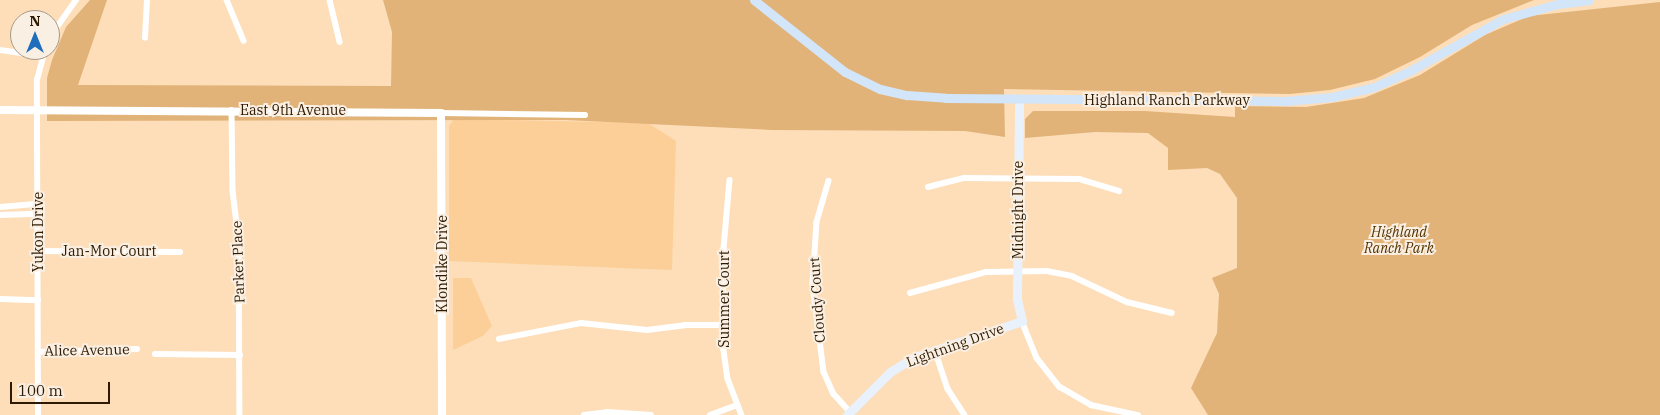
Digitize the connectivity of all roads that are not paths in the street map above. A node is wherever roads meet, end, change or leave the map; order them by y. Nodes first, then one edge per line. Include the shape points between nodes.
1 (76, 0) edge
2 (147, 0) edge
3 (227, 0) edge
4 (330, 0) edge
5 (754, 0) edge
6 (1589, 0) edge
7 (60, 23) edge
8 (145, 38) dead end
9 (244, 40) dead end
10 (340, 42) dead end
11 (42, 60) edge
12 (1018, 99) junction
13 (0, 110) edge
14 (38, 110) junction
15 (232, 110) junction
16 (441, 113) junction
17 (585, 114) dead end
18 (1018, 178) junction
19 (730, 180) dead end
20 (828, 181) dead end
21 (928, 187) dead end
22 (1119, 192) dead end
23 (38, 204) junction
24 (0, 206) edge
25 (38, 214) junction
26 (0, 215) edge
27 (38, 251) junction
28 (180, 252) dead end
29 (1017, 270) junction
30 (910, 293) dead end
31 (0, 299) edge
32 (38, 300) junction
33 (1172, 313) dead end
34 (1022, 321) junction
35 (723, 325) junction
36 (500, 339) dead end
37 (137, 349) dead end
38 (935, 350) junction
39 (38, 352) junction
40 (155, 354) dead end
41 (240, 355) junction
42 (737, 405) junction
43 (850, 414) edge
44 (38, 415) edge
45 (240, 415) edge
46 (442, 415) edge
47 (584, 415) edge
48 (651, 415) edge
49 (710, 415) edge
50 (742, 415) edge
51 (965, 415) edge
52 (1138, 415) edge

1 - 7 street
2 - 8 street
3 - 9 street
4 - 10 street
5 - 12 main road, Highland Ranch Parkway via 836,66 880,89 932,98
6 - 12 main road, Highland Ranch Parkway via 1545,6 1503,19 1396,78 1332,97 1285,101
11 - 14 street, Yukon Drive via 38,80
12 - 18 main road, Midnight Drive
13 - 14 street, East 9th Avenue
14 - 15 street, East 9th Avenue
14 - 23 street, Yukon Drive
15 - 16 street, East 9th Avenue
15 - 41 street, Parker Place via 233,192 239,240
16 - 17 street, East 9th Avenue
16 - 46 street, Klondike Drive
18 - 21 street via 965,178
18 - 22 street via 1079,179
18 - 29 main road, Midnight Drive
19 - 35 street, Summer Court via 724,249
20 - 43 street, Cloudy Court via 817,222 813,284 824,372 834,394
23 - 24 street
23 - 25 street, Yukon Drive
25 - 26 street
25 - 27 street, Yukon Drive
27 - 28 street, Jan-Mor Court
27 - 32 street, Yukon Drive
29 - 30 street via 986,272
29 - 33 street via 1066,274 1121,300
29 - 34 main road, Midnight Drive
31 - 32 street
32 - 39 street, Yukon Drive
34 - 38 main road, Lightning Drive
34 - 52 street via 1037,358 1060,387 1091,405
35 - 36 street via 647,330 581,323
35 - 42 street, Summer Court via 725,362
37 - 39 street, Alice Avenue
38 - 43 main road, Lightning Drive via 896,368
38 - 51 street via 948,389
39 - 44 street, Yukon Drive
40 - 41 street
41 - 45 street, Parker Place
42 - 49 street
42 - 50 street, Summer Court
47 - 48 street via 607,412

